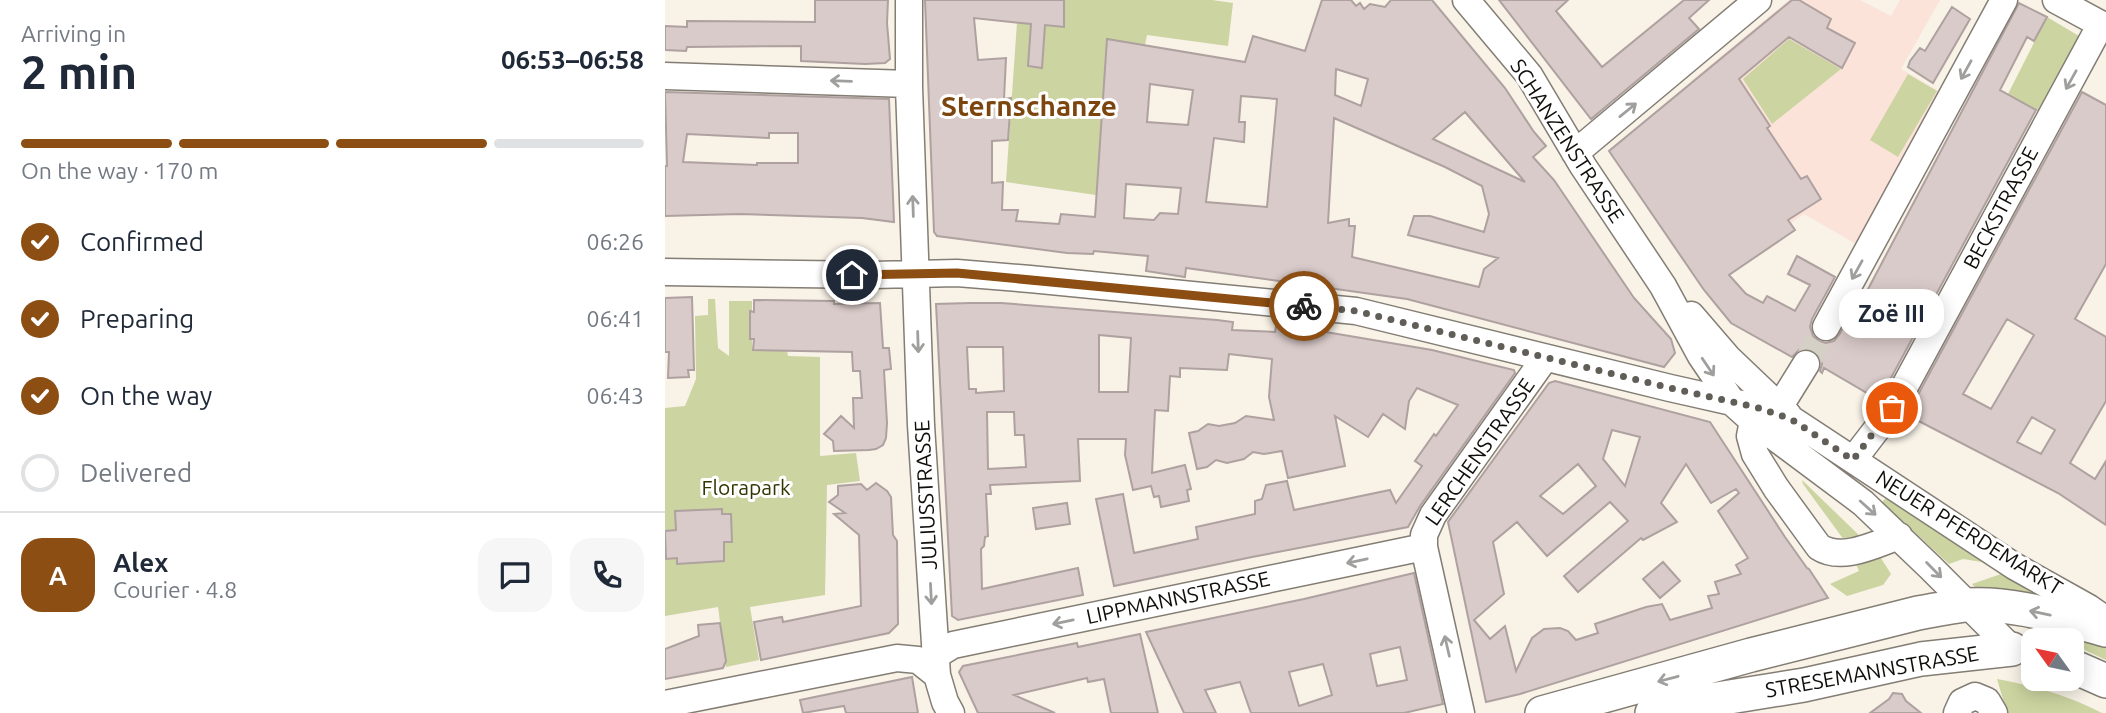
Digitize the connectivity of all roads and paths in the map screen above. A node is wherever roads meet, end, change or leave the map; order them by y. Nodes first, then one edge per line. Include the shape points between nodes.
1 (909, 0) edge
2 (1466, 0) edge
3 (1758, 0) edge
4 (2004, 0) edge
5 (2056, 0) edge
6 (2104, 25) edge
7 (665, 76) edge
8 (909, 84) junction
9 (1575, 153) junction
10 (665, 272) edge
11 (915, 274) junction
12 (1663, 286) junction
13 (1826, 327) tunnel mouth
14 (1545, 358) junction
15 (1806, 364) tunnel mouth
16 (1733, 403) junction
17 (1786, 412) junction
18 (1753, 421) junction
19 (1853, 460) junction
20 (1899, 536) junction
21 (1424, 547) junction
22 (1969, 605) junction
23 (2106, 620) edge
24 (2106, 630) edge
25 (2021, 649) edge
26 (2021, 651) edge
27 (936, 665) junction
28 (2084, 671) edge
29 (2106, 681) edge
30 (665, 704) edge
31 (951, 713) edge
32 (1461, 713) edge
33 (1542, 713) edge
34 (1652, 713) edge
35 (1957, 713) edge
36 (1994, 713) edge

1 - 8 street, JULIUSSTRASSE
2 - 9 street, SCHANZENSTRASSE via 1528,75
9 -> 3 street
4 -> 13 street
5 - 6 street
6 -> 19 street, BECKSTRASSE via 1892,408
8 -> 7 street
11 -> 8 street, JULIUSSTRASSE
9 - 12 street, SCHANZENSTRASSE
10 - 11 street
11 - 14 street via 1030,279 1356,311
11 -> 27 street, JULIUSSTRASSE
12 -> 16 street, SCHANZENSTRASSE
12 - 17 street, SCHANZENSTRASSE via 1735,365
14 - 16 street
14 - 21 street, LERCHENSTRASSE via 1433,515
15 - 17 street
16 - 17 street, NEUER PFERDEMARKT
16 - 18 street, NEUER PFERDEMARKT
17 - 19 street, NEUER PFERDEMARKT
18 -> 20 street, NEUER PFERDEMARKT via 1852,493
18 - 20 street via 1750,436 1755,454 1819,547 1847,552
19 - 23 street, NEUER PFERDEMARKT via 2014,566
20 -> 22 street, NEUER PFERDEMARKT
21 -> 27 street, LIPPMANNSTRASSE via 953,645
32 -> 21 street, LERCHENSTRASSE
24 -> 22 main road, NEUER PFERDEMARKT via 2045,613
22 - 25 street, NEUER PFERDEMARKT
22 -> 33 main road, STRESEMANNSTRASSE via 1865,626
26 - 34 main road, STRESEMANNSTRASSE via 1921,659
27 - 30 street via 897,658
27 - 31 street, JULIUSSTRASSE
28 - 29 main road
35 - 36 street via 1962,702 1975,696 1987,701

